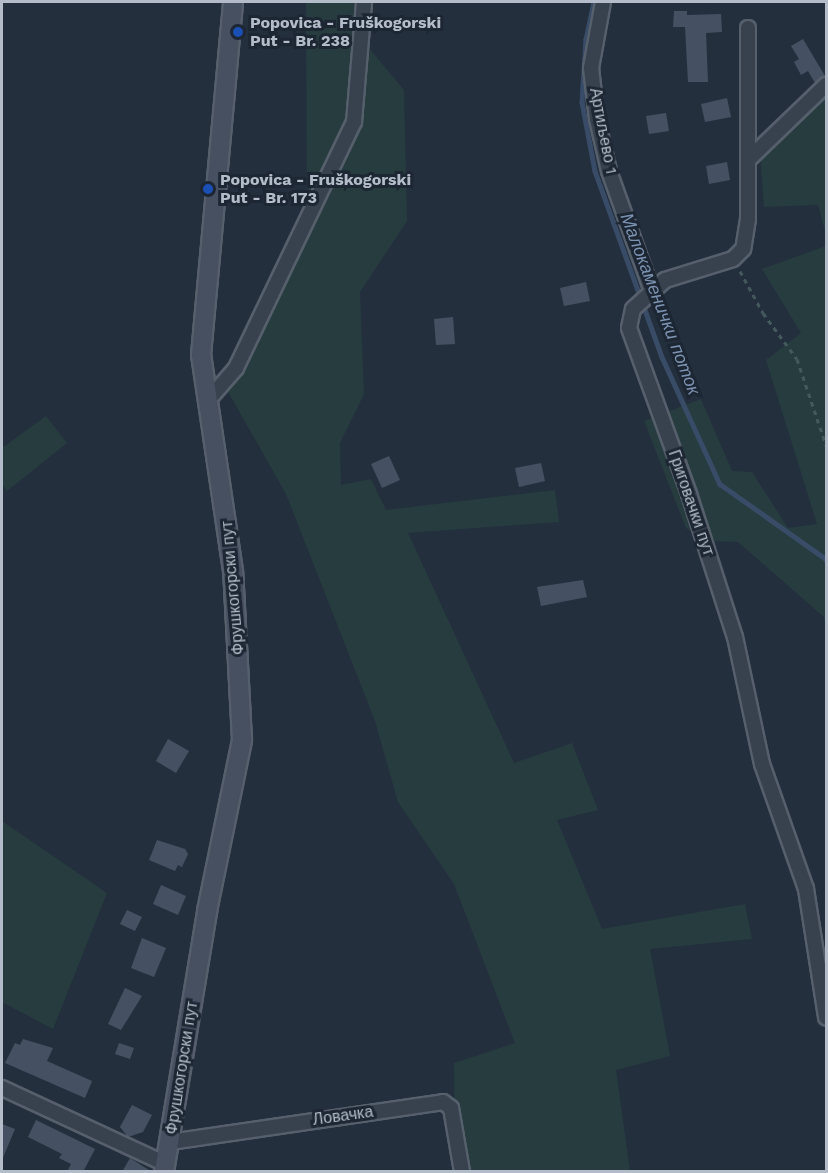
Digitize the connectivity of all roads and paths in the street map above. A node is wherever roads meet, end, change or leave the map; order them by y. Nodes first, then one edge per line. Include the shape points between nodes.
1 (233, 2) edge
2 (364, 2) edge
3 (603, 2) edge
4 (748, 28) dead end
5 (826, 84) edge
6 (749, 159) junction
7 (733, 259) junction
8 (652, 291) junction
9 (209, 399) junction
10 (826, 445) edge
11 (826, 1017) edge
12 (2, 1088) edge
13 (170, 1142) junction
14 (165, 1168) edge
15 (462, 1172) edge

1 - 9 street, Фрушкогорски пут via 202,324 201,355
2 - 9 street via 354,122 236,368
3 - 8 street, Артиљево 1 via 591,68 597,119 609,171
4 - 6 street
5 - 6 street
6 - 7 street via 748,219 743,249
7 - 8 street, Григовачки пут via 665,280
7 - 10 path via 763,313 797,359
8 - 11 street, Григовачки пут via 633,309 629,328 724,604 762,764 806,889
9 - 13 street, Фрушкогорски пут via 233,571 242,740 207,911
12 - 14 street
13 - 14 street, Фрушкогорски пут
13 - 15 street, Ловачка via 443,1102 451,1108

